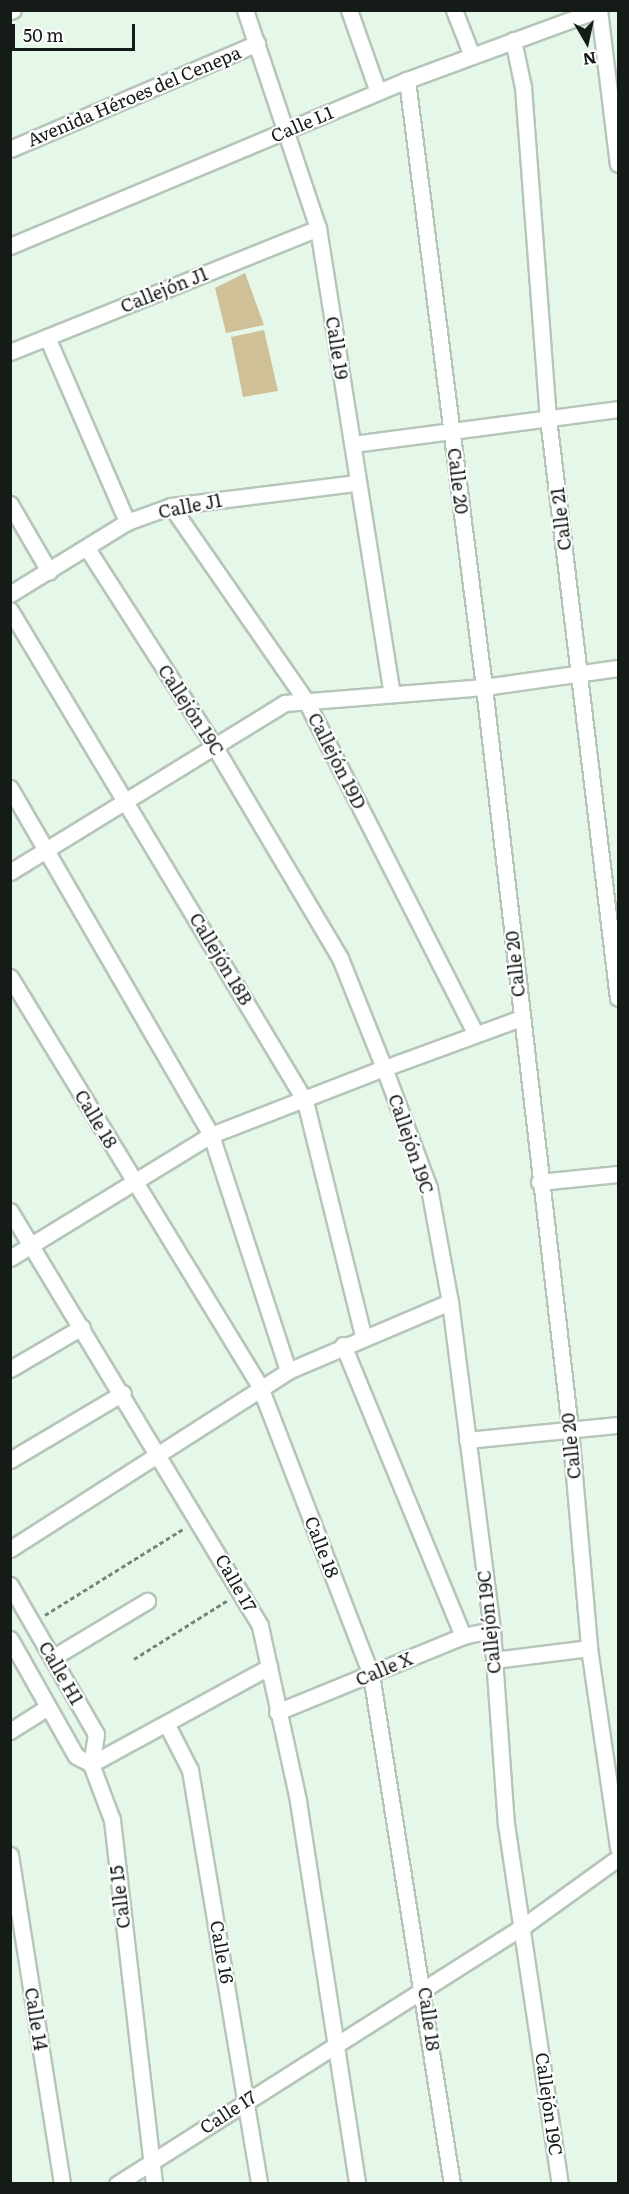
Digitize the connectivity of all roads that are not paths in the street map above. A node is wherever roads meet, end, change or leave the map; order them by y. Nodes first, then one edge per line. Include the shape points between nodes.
1 (245, 10) edge
2 (349, 10) edge
3 (454, 10) edge
4 (598, 10) edge
5 (558, 16) edge
6 (513, 40) junction
7 (257, 44) junction
8 (472, 56) junction
9 (407, 80) junction
10 (378, 92) junction
11 (289, 129) junction
12 (10, 149) edge
13 (618, 164) edge
14 (318, 228) junction
15 (10, 246) edge
16 (47, 337) junction
17 (10, 352) edge
18 (618, 409) edge
19 (548, 418) junction
20 (452, 432) junction
21 (353, 444) junction
22 (355, 483) junction
23 (10, 504) edge
24 (171, 506) junction
25 (127, 522) junction
26 (87, 548) junction
27 (49, 571) junction
28 (10, 594) edge
29 (10, 610) edge
30 (618, 668) edge
31 (579, 673) junction
32 (484, 687) junction
33 (392, 694) junction
34 (306, 701) junction
35 (214, 746) junction
36 (10, 788) edge
37 (127, 800) junction
38 (43, 852) junction
39 (10, 872) edge
40 (10, 977) edge
41 (618, 998) edge
42 (521, 1018) junction
43 (475, 1032) junction
44 (384, 1068) junction
45 (305, 1101) junction
46 (211, 1135) junction
47 (618, 1174) edge
48 (133, 1181) junction
49 (539, 1182) junction
50 (10, 1211) edge
51 (32, 1245) junction
52 (10, 1258) edge
53 (450, 1302) junction
54 (82, 1327) junction
55 (363, 1336) junction
56 (344, 1345) junction
57 (10, 1369) edge
58 (288, 1371) junction
59 (260, 1387) junction
60 (123, 1393) junction
61 (618, 1425) edge
62 (570, 1429) junction
63 (467, 1440) junction
64 (159, 1453) junction
65 (10, 1460) edge
66 (10, 1549) edge
67 (10, 1585) edge
68 (147, 1601) dead end
69 (492, 1630) junction
70 (463, 1636) junction
71 (10, 1639) edge
72 (589, 1648) junction
73 (52, 1658) junction
74 (494, 1660) junction
75 (269, 1667) junction
76 (371, 1674) junction
77 (48, 1707) junction
78 (277, 1712) junction
79 (167, 1725) junction
80 (10, 1731) edge
81 (91, 1764) junction
82 (618, 1848) edge
83 (10, 1855) edge
84 (618, 1858) edge
85 (525, 1925) junction
86 (424, 1984) junction
87 (338, 2041) junction
88 (248, 2099) junction
89 (151, 2162) junction
90 (62, 2184) edge
91 (117, 2184) edge
92 (154, 2184) edge
93 (259, 2184) edge
94 (357, 2184) edge
95 (452, 2184) edge
96 (560, 2184) edge

1 - 7 street, Calle 19
2 - 10 street
3 - 8 street
4 - 5 street, Calle L1
4 - 13 street
5 - 6 street, Calle L1
6 - 8 street, Calle L1
6 - 19 street, Calle 21 via 523,87
7 - 11 street, Calle 19
7 - 12 street, Avenida Héroes del Cenepa
8 - 9 street, Calle L1
9 - 10 street, Calle L1
9 - 20 street, Calle 20
10 - 11 street, Calle L1
11 - 14 street, Calle 19
11 - 15 street, Calle L1
14 - 16 street, Callejón J1
14 - 21 street, Calle 19
16 - 17 street, Callejón J1
16 - 25 street
18 - 19 street
19 - 20 street
19 - 31 street, Calle 21
20 - 21 street
20 - 32 street, Calle 20
21 - 22 street, Calle 19
22 - 24 street, Calle J1
22 - 33 street, Calle 19
23 - 27 street
24 - 25 street, Calle J1
24 - 34 street, Callejón 19D
25 - 26 street, Calle J1
26 - 27 street, Calle J1
26 - 35 street, Callejón 19C
27 - 28 street, Calle J1
29 - 37 street, Callejón 18B
30 - 31 street
31 - 32 street
31 - 41 street, Calle 21
32 - 33 street
32 - 42 street, Calle 20
33 - 34 street
34 - 35 street via 285,703
34 - 43 street, Callejón 19D
35 - 37 street
35 - 44 street, Callejón 19C via 340,958
36 - 38 street
37 - 38 street
37 - 45 street, Callejón 18B
38 - 39 street
38 - 46 street
40 - 48 street, Calle 18
42 - 43 street
42 - 49 street, Calle 20
43 - 44 street
44 - 45 street
44 - 53 street, Callejón 19C via 429,1188
45 - 46 street
45 - 55 street, Callejón 18B
46 - 48 street
46 - 58 street
47 - 49 street
48 - 51 street
48 - 59 street, Calle 18
49 - 62 street, Calle 20
50 - 51 street, Calle 17
51 - 52 street
51 - 54 street, Calle 17
53 - 55 street
53 - 63 street, Callejón 19C
54 - 57 street
54 - 60 street, Calle 17
55 - 56 street
56 - 58 street
56 - 70 street
58 - 59 street
59 - 64 street
59 - 76 street, Calle 18
60 - 64 street, Calle 17
60 - 65 street
61 - 62 street
62 - 63 street
62 - 72 street, Calle 20
63 - 69 street, Callejón 19C
64 - 66 street
64 - 75 street, Calle 17 via 260,1626
67 - 73 street, Calle H1
68 - 73 street
69 - 70 street, Calle X
69 - 74 street, Callejón 19C
70 - 76 street, Calle X
71 - 77 street, Calle 15
72 - 74 street
72 - 82 street, Calle 20
73 - 81 street, Calle H1 via 96,1734
74 - 85 street, Callejón 19C via 506,1824
75 - 78 street, Calle 17
75 - 79 street
76 - 78 street, Calle X
76 - 86 street, Calle 18
77 - 80 street
77 - 81 street, Calle 15 via 76,1756
78 - 87 street, Calle 17
79 - 81 street
79 - 88 street, Calle 16 via 190,1770
81 - 89 street, Calle 15 via 111,1820
83 - 90 street, Calle 14
84 - 85 street, Calle 17
85 - 86 street, Calle 17
85 - 96 street, Callejón 19C
86 - 87 street, Calle 17
86 - 95 street, Calle 18
87 - 88 street, Calle 17
87 - 94 street, Calle 17
88 - 89 street, Calle 17
88 - 93 street, Calle 16
89 - 91 street, Calle 17
89 - 92 street, Calle 15

